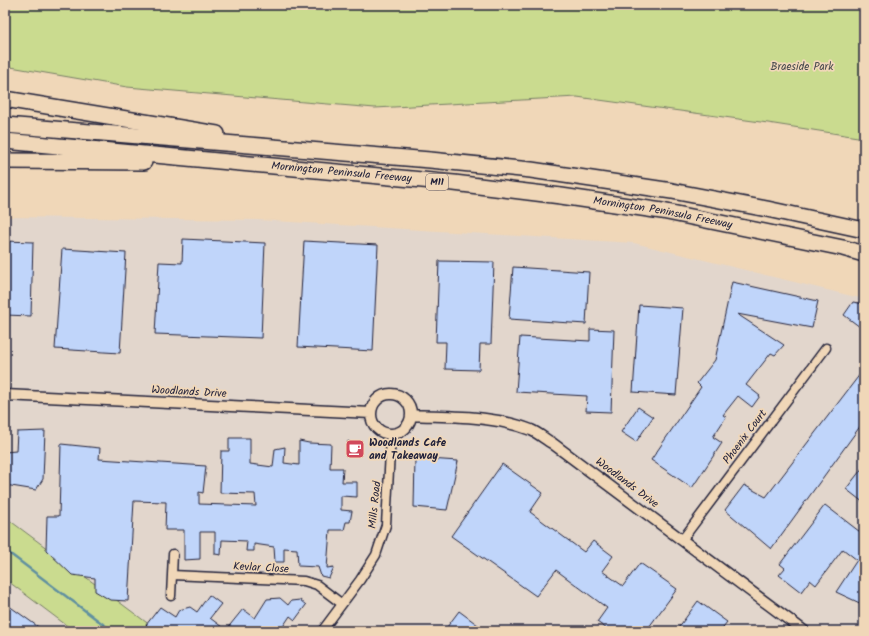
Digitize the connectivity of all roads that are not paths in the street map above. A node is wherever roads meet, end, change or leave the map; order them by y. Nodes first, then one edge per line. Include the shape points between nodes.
1 (5, 99) edge
2 (5, 125) edge
3 (5, 141) edge
4 (5, 161) edge
5 (252, 164) junction
6 (565, 174) junction
7 (864, 230) edge
8 (864, 254) edge
9 (826, 348) dead end
10 (5, 395) edge
11 (371, 413) junction
12 (411, 415) junction
13 (392, 434) junction
14 (682, 540) junction
15 (173, 554) dead end
16 (172, 575) junction
17 (171, 596) dead end
18 (342, 604) junction
19 (322, 631) edge
20 (804, 631) edge

1 - 6 highway via 246,138 495,164
2 - 6 highway, Mornington Peninsula Freeway / M11 via 430,160
3 - 5 highway, Mornington Peninsula Freeway / M11
4 - 5 highway
5 - 8 highway, Mornington Peninsula Freeway / M11 via 561,196 662,211
6 - 7 highway, Mornington Peninsula Freeway / M11 via 686,193
9 - 14 street, Phoenix Court
10 - 11 street, Woodlands Drive
11 - 12 street via 374,402 386,394 392,394 408,403
11 - 13 street via 375,427
12 - 13 street via 407,426 402,431
12 - 14 street, Woodlands Drive via 486,418 532,430
13 - 18 street, Mills Road via 386,525 376,555
14 - 20 street, Woodlands Drive
15 - 16 street
16 - 17 street
16 - 18 street, Kevlar Close via 304,581 316,585
18 - 19 street, Mills Road

